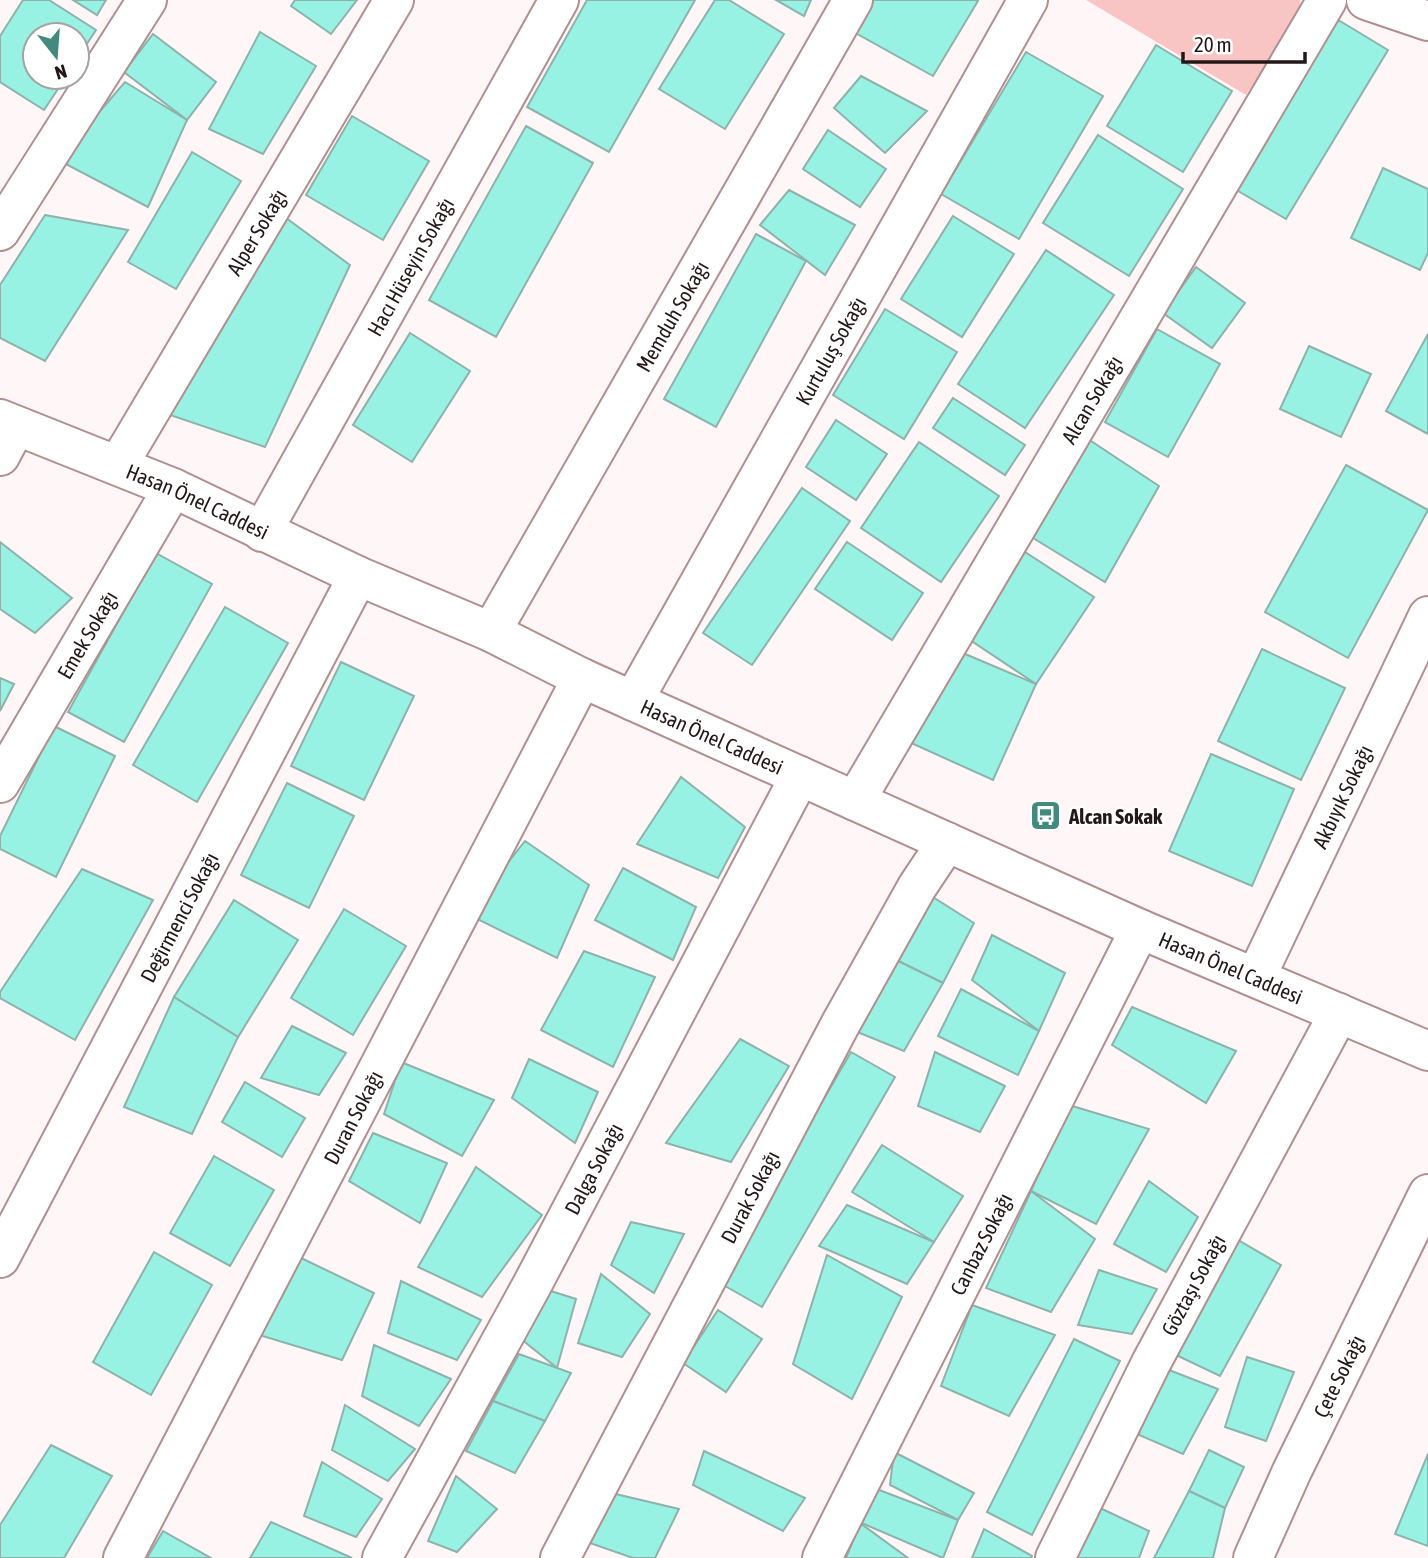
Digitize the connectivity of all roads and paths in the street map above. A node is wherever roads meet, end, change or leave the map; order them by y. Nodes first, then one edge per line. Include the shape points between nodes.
1 (147, 0) edge
2 (394, 0) edge
3 (559, 0) edge
4 (853, 0) edge
5 (1028, 0) edge
6 (1327, 0) edge
7 (1366, 0) edge
8 (1428, 22) edge
9 (0, 231) edge
10 (5, 434) edge
11 (118, 465) junction
12 (173, 488) junction
13 (262, 532) junction
14 (358, 576) junction
15 (1428, 616) edge
16 (491, 632) junction
17 (582, 678) junction
18 (634, 701) junction
19 (800, 776) junction
20 (0, 783) edge
21 (855, 801) junction
22 (947, 842) junction
23 (1140, 929) junction
24 (1256, 977) junction
25 (1339, 1013) junction
26 (1428, 1051) edge
27 (1428, 1194) edge
28 (0, 1258) edge
29 (123, 1558) edge
30 (382, 1558) edge
31 (560, 1558) edge
32 (822, 1558) edge
33 (1055, 1558) edge
34 (1253, 1558) edge

1 - 9 street
2 - 11 street, Alper Sokağı
3 - 13 street, Hacı Hüseyin Sokağı
4 - 16 street, Memduh Sokağı
5 - 18 street, Kurtuluş Sokağı
6 - 21 street, Alcan Sokağı
7 - 8 street
10 - 11 street, Hasan Önel Caddesi
11 - 12 street, Hasan Önel Caddesi
12 - 13 street, Hasan Önel Caddesi
12 - 20 street, Emek Sokağı
13 - 14 street, Hasan Önel Caddesi
14 - 16 street, Hasan Önel Caddesi
14 - 28 street, Değirmenci Sokağı
15 - 24 street, Akbıyık Sokağı
16 - 17 street, Hasan Önel Caddesi
17 - 18 street, Hasan Önel Caddesi
17 - 29 street, Duran Sokağı
18 - 19 street, Hasan Önel Caddesi
19 - 21 street, Hasan Önel Caddesi
19 - 30 street, Dalga Sokağı via 532,1285
21 - 22 street, Hasan Önel Caddesi
22 - 23 street, Hasan Önel Caddesi
22 - 31 street, Durak Sokağı via 840,1025
23 - 24 street, Hasan Önel Caddesi
23 - 32 street, Canbaz Sokağı
24 - 25 street, Hasan Önel Caddesi
25 - 26 street, Hasan Önel Caddesi
25 - 33 street, Göztaşı Sokağı via 1151,1363
27 - 34 street, Çete Sokağı

